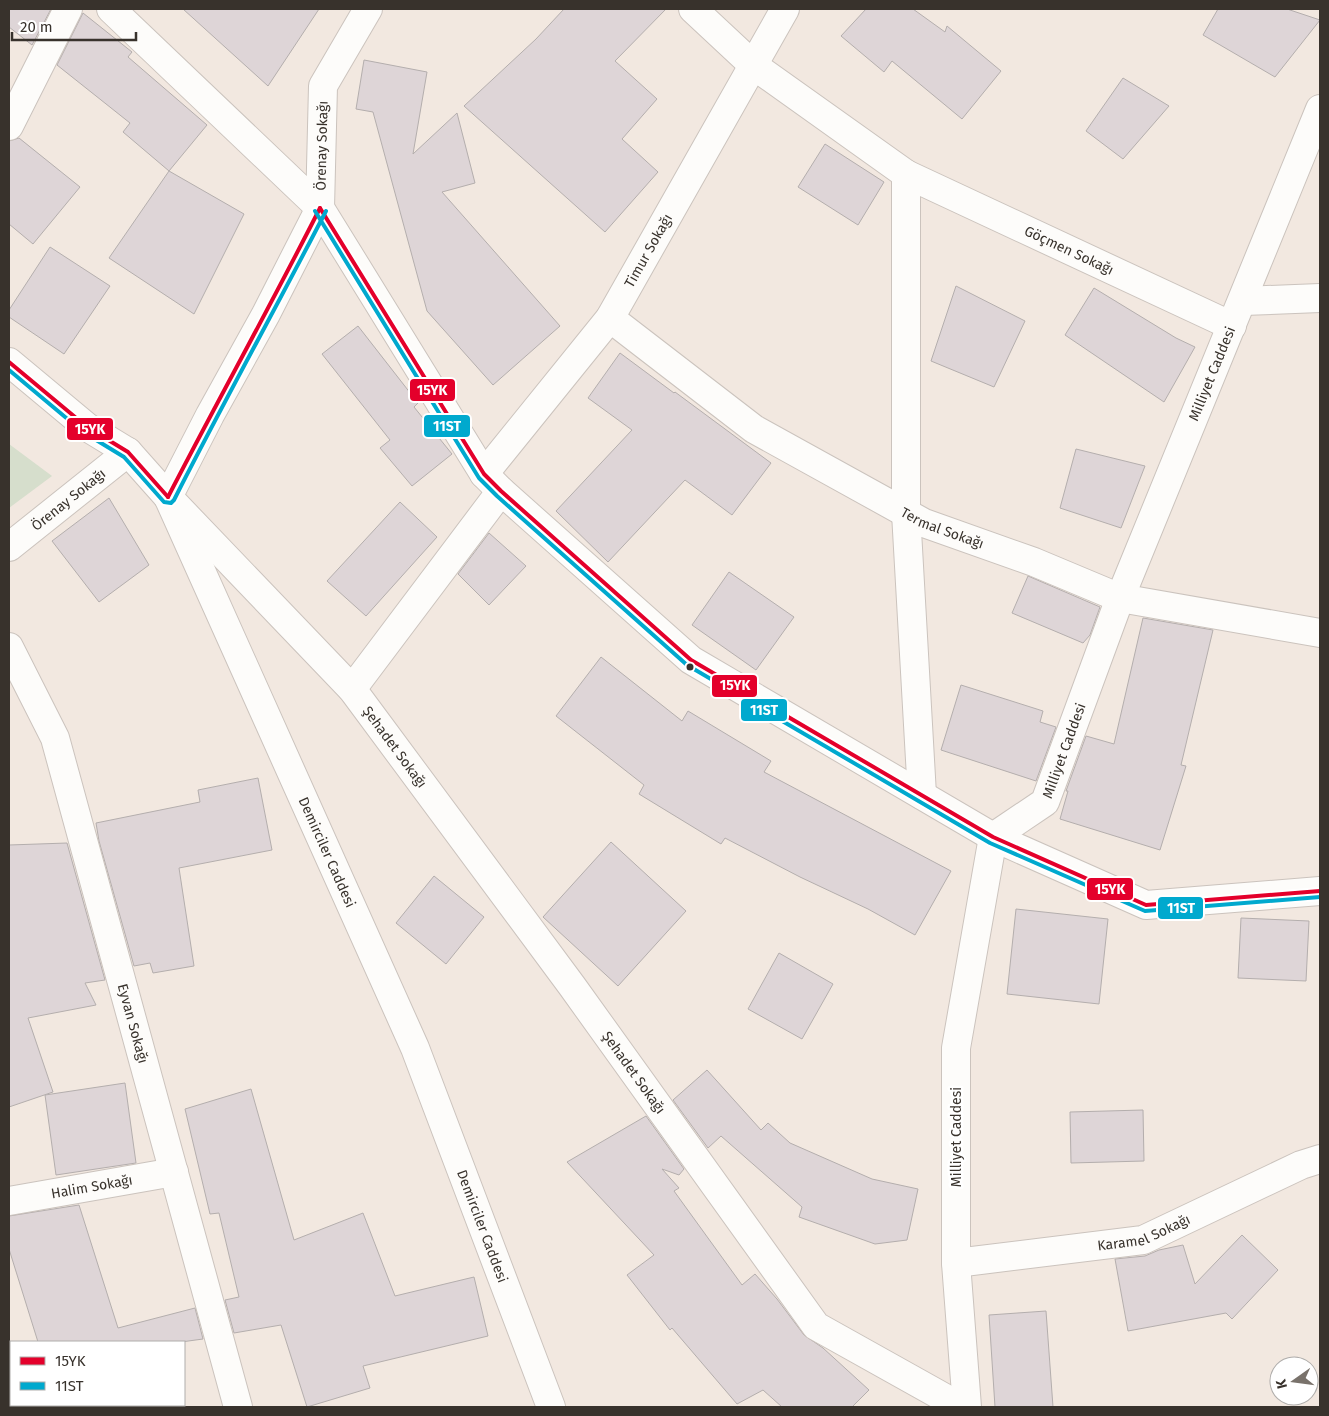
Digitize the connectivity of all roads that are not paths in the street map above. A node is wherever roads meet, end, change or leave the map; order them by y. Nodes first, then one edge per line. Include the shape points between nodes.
1 (68, 9) edge
2 (111, 9) edge
3 (368, 9) edge
4 (693, 9) edge
5 (785, 9) edge
6 (753, 65) junction
7 (1320, 109) edge
8 (9, 126) edge
9 (906, 174) junction
10 (320, 208) junction
11 (1320, 298) edge
12 (1243, 300) junction
13 (610, 318) junction
14 (1232, 326) junction
15 (9, 362) edge
16 (128, 452) junction
17 (493, 483) junction
18 (168, 497) junction
19 (906, 513) junction
20 (9, 547) edge
21 (1120, 598) junction
22 (1320, 633) edge
23 (9, 647) edge
24 (352, 689) junction
25 (922, 795) junction
26 (993, 837) junction
27 (1320, 891) edge
28 (1320, 1159) edge
29 (174, 1172) junction
30 (9, 1201) edge
31 (956, 1264) junction
32 (238, 1407) edge
33 (551, 1407) edge
34 (961, 1407) edge
35 (967, 1407) edge

1 - 8 street
2 - 10 street
3 - 10 street, Örenay Sokağı via 323,86
4 - 6 street, Göçmen Sokağı
5 - 6 street, Timur Sokağı
6 - 9 street, Göçmen Sokağı
6 - 13 street, Timur Sokağı
7 - 12 street, Milliyet Caddesi
9 - 14 street, Göçmen Sokağı
9 - 19 street
10 - 17 street
10 - 18 street, Örenay Sokağı
11 - 12 street
12 - 14 street, Milliyet Caddesi
13 - 17 street, Timur Sokağı
13 - 19 street, Termal Sokağı via 754,429
14 - 21 street, Milliyet Caddesi
15 - 16 street, Demirciler Caddesi via 87,427
16 - 18 street, Demirciler Caddesi
16 - 20 street, Örenay Sokağı
17 - 24 street
17 - 25 street via 691,660
18 - 24 street, Şehadet Sokağı
18 - 33 street, Demirciler Caddesi via 415,1048
19 - 21 street, Termal Sokağı via 924,523 1034,562
19 - 25 street
21 - 22 street, Termal Sokağı
21 - 26 street, Milliyet Caddesi via 1044,802
23 - 29 street, Eyvan Sokağı via 55,738
24 - 34 street, Şehadet Sokağı via 572,986 816,1326
25 - 26 street
26 - 27 street via 1146,905
26 - 31 street, Milliyet Caddesi via 956,1048
28 - 31 street, Karamel Sokağı via 1300,1165 1143,1240
29 - 30 street, Halim Sokağı
29 - 32 street, Eyvan Sokağı
31 - 35 street, Milliyet Caddesi

